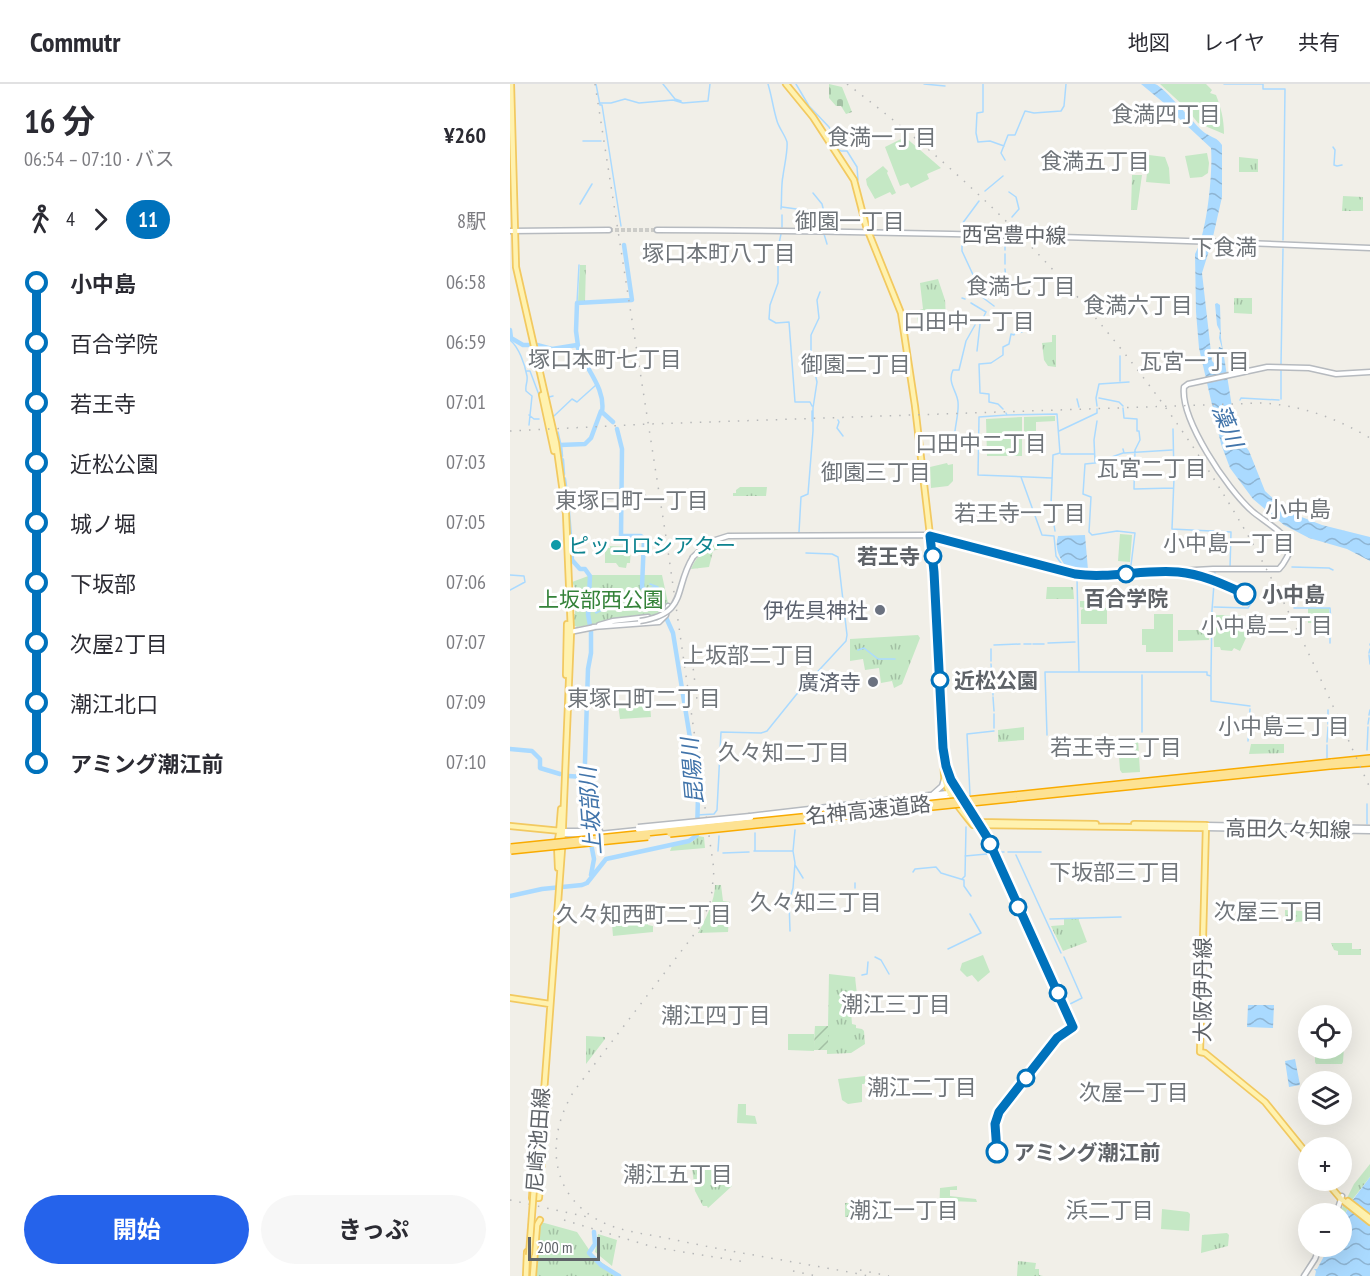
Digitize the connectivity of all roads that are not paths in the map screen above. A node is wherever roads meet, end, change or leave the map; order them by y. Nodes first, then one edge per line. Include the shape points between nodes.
1 (511, 84) edge
2 (786, 84) edge
3 (510, 173) edge
4 (609, 230) tunnel mouth
5 (657, 230) tunnel mouth
6 (512, 231) edge
7 (869, 232) junction
8 (1370, 248) edge
9 (1370, 372) edge
10 (562, 496) junction
11 (646, 499) dead end
12 (930, 536) junction
13 (591, 627) junction
14 (569, 632) junction
15 (944, 750) junction
16 (1370, 760) edge
17 (946, 767) junction
18 (944, 778) junction
19 (948, 792) junction
20 (959, 795) junction
21 (927, 796) junction
22 (939, 798) junction
23 (959, 806) junction
24 (750, 817) junction
25 (976, 823) junction
26 (1206, 826) junction
27 (510, 828) edge
28 (1370, 830) edge
29 (561, 832) junction
30 (511, 849) edge
31 (558, 884) junction
32 (510, 998) edge
33 (550, 1004) junction
34 (542, 1108) junction
35 (1293, 1138) junction
36 (1298, 1144) edge
37 (1298, 1145) edge
38 (1336, 1191) edge
39 (1342, 1201) junction
40 (540, 1220) dead end
41 (1370, 1220) edge
42 (1316, 1257) edge
43 (529, 1276) edge
44 (1304, 1276) edge

1 - 6 main road, 尼崎池田線
2 - 7 main road via 853,177
3 - 6 main road, 尼崎池田線
4 - 6 main road
5 - 7 main road, 西宮豊中線
6 - 10 main road, 尼崎池田線 via 517,276 553,425
7 - 8 main road, 西宮豊中線
7 - 12 main road via 901,312
9 - 12 main road via 1336,374 1313,369 1264,368 1184,387 1182,396 1194,427 1226,482 1290,544 1282,568 1091,576 1066,573
10 - 11 main road
10 - 14 main road, 尼崎池田線 via 568,550
12 - 13 main road, bridge via 734,535 711,541 693,557 675,604 662,615
12 - 15 main road
13 - 13 main road, bridge via 613,621 664,615 658,622
13 - 14 main road
14 - 29 main road, 尼崎池田線
15 - 17 main road
15 - 18 main road
16 - 30 highway, 名神高速道路, bridge
17 - 19 main road
17 - 20 main road
18 - 19 main road
18 - 21 main road via 939,789
19 - 20 main road
19 - 21 main road
19 - 22 main road
19 - 23 main road
20 - 25 main road
21 - 24 main road
22 - 23 main road via 948,797
22 - 24 main road
23 - 25 main road
24 - 29 main road, bridge via 590,833
25 - 26 main road
26 - 28 main road, 高田久々知線
26 - 35 main road, 大阪伊丹線 via 1200,1052 1253,1092
27 - 29 main road
29 - 31 main road, 尼崎池田線
29 - 31 main road, 尼崎池田線 via 557,849
31 - 33 main road, 尼崎池田線
32 - 33 main road
33 - 34 main road, 尼崎池田線
34 - 34 main road via 545,1120 538,1199 531,1196 537,1121
34 - 43 main road, 尼崎池田線, bridge
35 - 36 main road, 大阪伊丹線
35 - 37 main road, 大阪伊丹線
38 - 39 main road
39 - 41 main road
39 - 41 main road
40 - 43 main road via 536,1241 528,1240
42 - 44 main road

